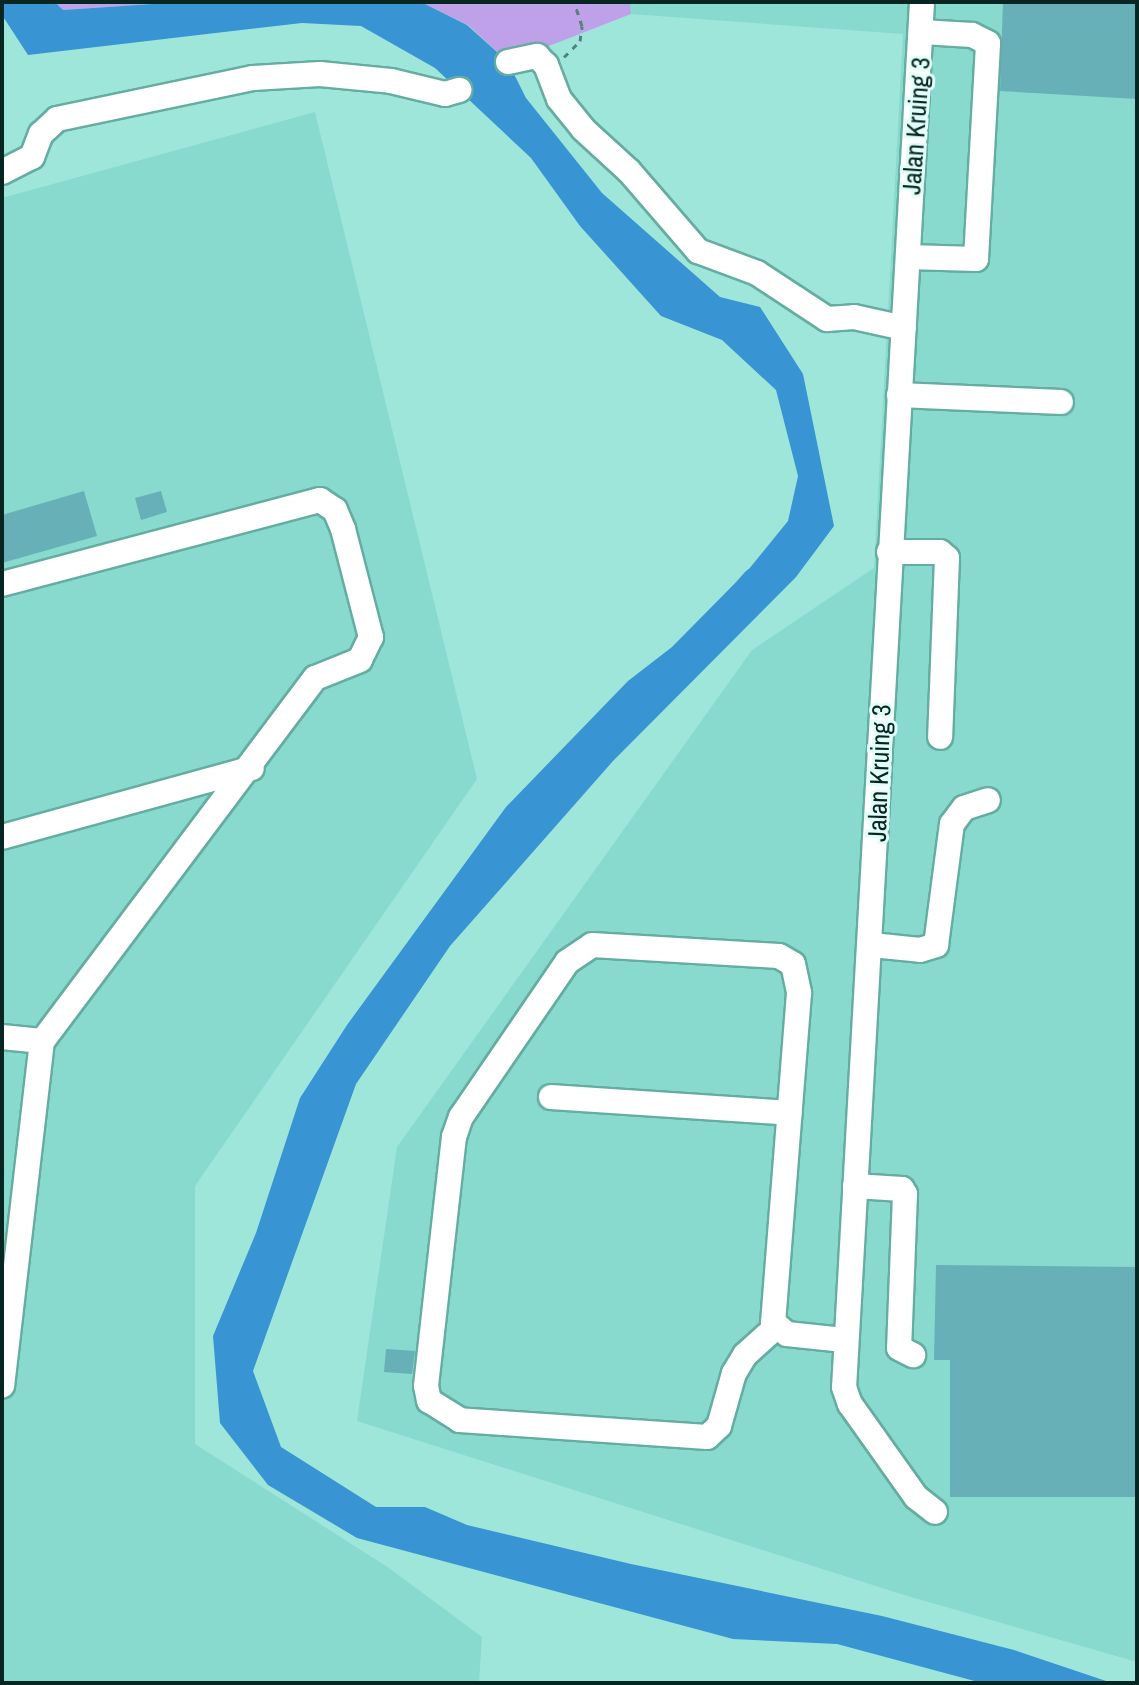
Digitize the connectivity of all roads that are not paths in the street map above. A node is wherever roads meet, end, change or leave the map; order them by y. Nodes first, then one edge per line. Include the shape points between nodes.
1 (922, 2) edge
2 (922, 32) junction
3 (508, 62) dead end
4 (459, 90) dead end
5 (2, 172) edge
6 (908, 257) junction
7 (904, 328) junction
8 (899, 395) junction
9 (1061, 402) dead end
10 (889, 552) junction
11 (2, 584) edge
12 (940, 737) dead end
13 (252, 768) junction
14 (988, 800) dead end
15 (2, 837) edge
16 (872, 945) junction
17 (2, 1037) edge
18 (42, 1041) junction
19 (551, 1097) dead end
20 (789, 1113) junction
21 (855, 1186) junction
22 (775, 1328) junction
23 (844, 1340) junction
24 (913, 1355) dead end
25 (2, 1386) edge
26 (935, 1512) dead end

1 - 2 street, Jalan Kruing 3
2 - 6 street, Jalan Kruing 3
2 - 6 street via 972,35 988,43 976,259
3 - 7 street via 527,55 546,65 559,99 583,129 629,171 698,251 757,273 827,319 854,317
4 - 5 street via 445,94 391,81 320,74 253,78 57,119 41,134 32,157
6 - 7 street, Jalan Kruing 3
7 - 8 street, Jalan Kruing 3
8 - 9 street
8 - 10 street, Jalan Kruing 3
10 - 12 street via 940,552 947,558
10 - 16 street, Jalan Kruing 3
11 - 13 street via 283,507 316,499 329,504 343,529 371,643 360,660 315,678
13 - 15 street
13 - 18 street
14 - 16 street via 964,808 952,824 936,945 920,950
16 - 21 street, Jalan Kruing 3
17 - 18 street
18 - 25 street
19 - 20 street
20 - 22 street
20 - 22 street via 799,993 789,960 607,942 567,962 472,1095 454,1137 426,1386 429,1401 460,1420 707,1437 719,1426 734,1373 745,1355
21 - 23 street, Jalan Kruing 3
21 - 24 street via 902,1189 905,1194 899,1348
22 - 23 street
23 - 26 street, Jalan Kruing 3 via 844,1387 850,1404 916,1497

